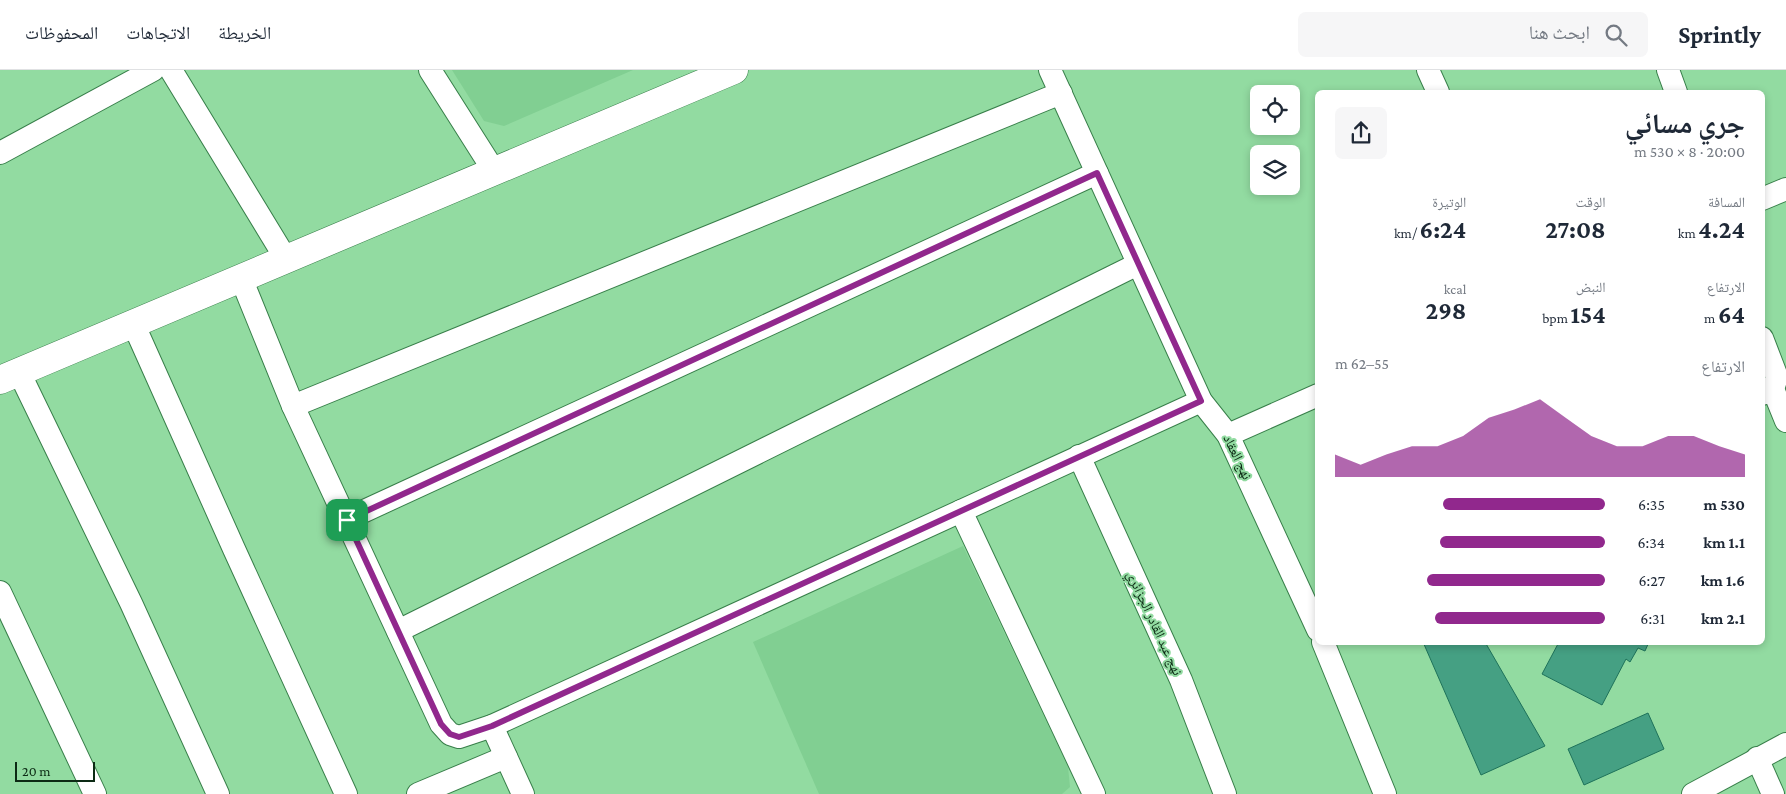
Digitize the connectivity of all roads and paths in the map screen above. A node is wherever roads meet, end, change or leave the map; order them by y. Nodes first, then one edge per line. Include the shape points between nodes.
1 (153, 70) edge
2 (171, 70) edge
3 (430, 70) edge
4 (734, 70) edge
5 (1050, 70) edge
6 (1428, 70) edge
7 (1668, 70) edge
8 (1437, 90) edge
9 (1675, 90) edge
10 (1060, 93) junction
11 (0, 153) edge
12 (494, 171) junction
13 (1097, 173) junction
14 (1786, 189) edge
15 (1765, 199) edge
16 (286, 259) junction
17 (1138, 264) junction
18 (241, 278) junction
19 (133, 323) junction
20 (1765, 346) edge
21 (10, 376) edge
22 (1768, 392) edge
23 (1315, 396) edge
24 (1201, 401) junction
25 (293, 406) junction
26 (1786, 421) edge
27 (1228, 435) junction
28 (1079, 456) junction
29 (961, 510) junction
30 (347, 520) junction
31 (0, 592) edge
32 (1312, 599) edge
33 (1315, 614) edge
34 (398, 631) junction
35 (1323, 645) edge
36 (492, 726) junction
37 (1786, 744) edge
38 (506, 757) junction
39 (1757, 758) junction
40 (1092, 793) edge
41 (95, 794) edge
42 (218, 794) edge
43 (346, 794) edge
44 (418, 794) edge
45 (524, 794) edge
46 (1226, 794) edge
47 (1385, 794) edge
48 (1693, 794) edge
49 (1773, 794) edge

1 - 11 street
2 - 16 street
3 - 12 street
4 - 12 street
5 - 10 street, نهج العقاد
6 - 8 street
7 - 9 street
10 - 13 street, نهج العقاد
10 - 25 street
12 - 16 street
13 - 17 street, نهج العقاد
13 - 30 street
14 - 15 street
16 - 18 street
17 - 24 street, نهج العقاد
17 - 34 street
18 - 19 street
18 - 25 street
19 - 21 street
19 - 43 street
20 - 22 street via 1777,376
21 - 42 street via 131,603
22 - 26 street
23 - 27 street
24 - 27 street, نهج العقاد
24 - 28 street
25 - 30 street
27 - 32 street, نهج العقاد
28 - 29 street
28 - 46 street, نهج عبد القادر الجزائري via 1181,680
29 - 36 street
29 - 40 street
30 - 34 street
31 - 41 street
32 - 33 street, نهج العقاد
34 - 36 street via 441,724 450,734 459,737
35 - 47 street
36 - 38 street
37 - 39 street
38 - 44 street
38 - 45 street
39 - 48 street
39 - 49 street

